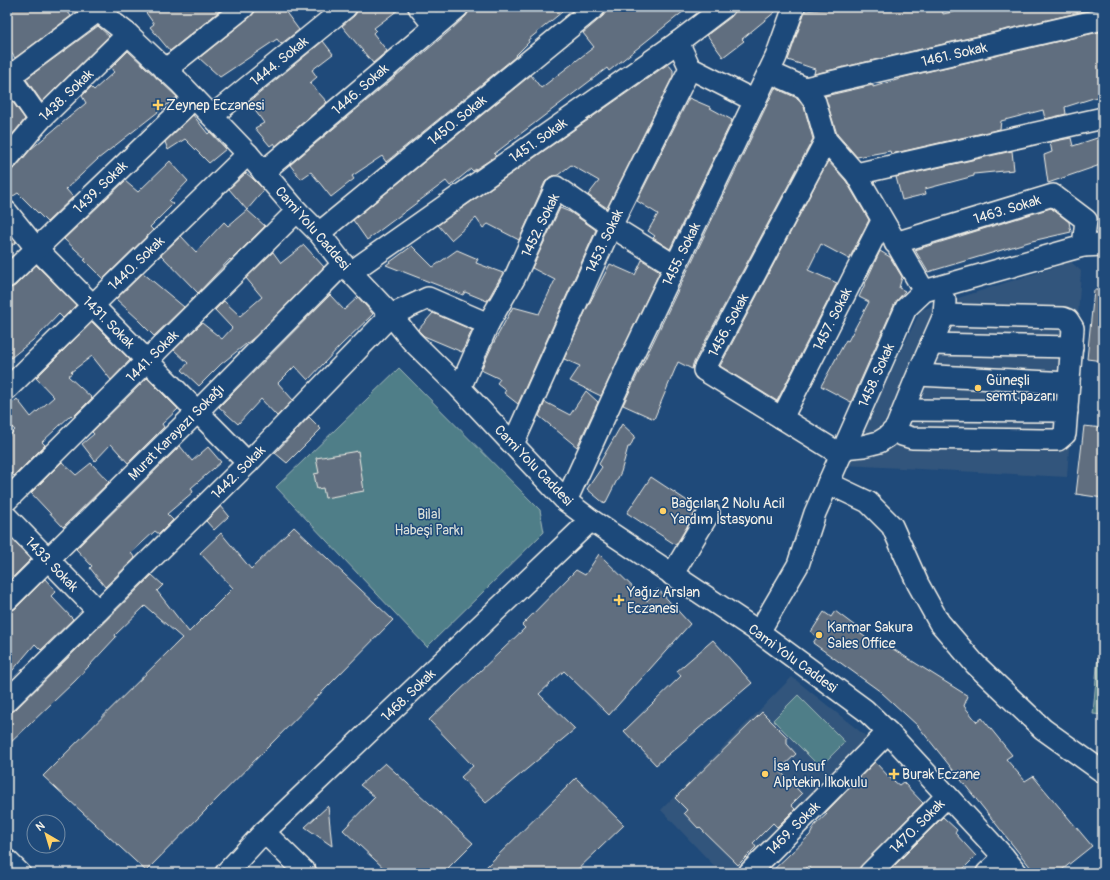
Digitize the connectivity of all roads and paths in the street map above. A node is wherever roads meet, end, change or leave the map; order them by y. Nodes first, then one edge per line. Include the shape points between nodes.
1 (244, 7) edge
2 (346, 7) edge
3 (419, 7) edge
4 (458, 7) edge
5 (595, 7) edge
6 (724, 7) edge
7 (98, 8) edge
8 (797, 8) edge
9 (1103, 19) edge
10 (434, 26) junction
11 (128, 34) junction
12 (678, 42) junction
13 (690, 68) junction
14 (165, 70) junction
15 (769, 72) junction
16 (8, 75) edge
17 (805, 88) junction
18 (194, 98) junction
19 (755, 101) junction
20 (212, 116) junction
21 (1103, 118) edge
22 (40, 120) junction
23 (826, 140) junction
24 (248, 154) junction
25 (7, 159) edge
26 (263, 172) junction
27 (856, 174) junction
28 (297, 211) junction
29 (7, 212) edge
30 (882, 221) junction
31 (611, 226) junction
32 (319, 233) junction
33 (895, 243) junction
34 (1093, 245) edge
35 (36, 248) junction
36 (675, 266) junction
37 (347, 268) junction
38 (7, 277) edge
39 (933, 289) junction
40 (92, 305) junction
41 (391, 315) junction
42 (944, 315) junction
43 (488, 324) junction
44 (931, 344) junction
45 (1072, 347) junction
46 (147, 361) junction
47 (918, 375) junction
48 (1069, 383) junction
49 (460, 388) junction
50 (7, 389) edge
51 (1067, 411) junction
52 (197, 412) junction
53 (782, 418) junction
54 (900, 419) junction
55 (513, 444) junction
56 (842, 451) junction
57 (248, 463) junction
58 (828, 483) junction
59 (7, 500) edge
60 (566, 501) junction
61 (709, 513) dead end
62 (7, 517) edge
63 (591, 520) junction
64 (48, 559) junction
65 (672, 574) junction
66 (7, 600) edge
67 (98, 611) junction
68 (759, 632) junction
69 (7, 701) edge
70 (888, 732) junction
71 (1103, 772) edge
72 (947, 796) junction
73 (264, 832) junction
74 (1004, 857) junction
75 (7, 861) edge
76 (19, 873) edge
77 (226, 873) edge
78 (306, 873) edge
79 (749, 873) edge
80 (870, 873) edge
81 (987, 873) edge
82 (1017, 873) edge

1 - 14 street
2 - 20 street, 1444. Sokak
3 - 10 street
4 - 10 street, 1446. Sokak
5 - 32 street, 1450. Sokak
6 - 12 street, 1451. Sokak
7 - 11 street, Cami Yolu Caddesi
7 - 16 street
8 - 15 street, 1455. Sokak
9 - 17 street, 1461. Sokak
10 - 26 street, 1446. Sokak
11 - 14 street, Cami Yolu Caddesi
11 - 22 street, 1438. Sokak
12 - 13 street
12 - 37 street, 1451. Sokak
13 - 19 street
13 - 31 street, 1453. Sokak
14 - 18 street, Cami Yolu Caddesi
15 - 17 street
15 - 19 street, 1455. Sokak
16 - 22 street
17 - 23 street via 815,102
18 - 20 street, Cami Yolu Caddesi
18 - 35 street, 1439. Sokak
19 - 36 street, 1455. Sokak
20 - 24 street, Cami Yolu Caddesi
21 - 27 street
22 - 25 street, 1438. Sokak
23 - 27 street
23 - 53 street, 1456. Sokak via 704,370
24 - 26 street, Cami Yolu Caddesi
24 - 40 street, 1440. Sokak
26 - 28 street, Cami Yolu Caddesi
27 - 30 street
28 - 32 street, Cami Yolu Caddesi
28 - 46 street, 1441. Sokak
29 - 35 street, 1431. Sokak
30 - 33 street
30 - 53 street, 1457. Sokak
31 - 36 street, 1452. Sokak
31 - 43 street, 1452. Sokak via 556,187 515,277
31 - 55 street, 1453. Sokak
32 - 37 street, Cami Yolu Caddesi
33 - 34 street, 1463. Sokak via 1054,195 1086,220
33 - 39 street
34 - 39 street, 1458. Sokak
35 - 38 street, 1439. Sokak
35 - 40 street, 1431. Sokak
36 - 60 street, 1455. Sokak
37 - 41 street, Cami Yolu Caddesi
37 - 52 street, Murat Karayazı Sokağı
39 - 42 street via 946,297
39 - 56 street, 1458. Sokak via 906,308
40 - 46 street, 1431. Sokak
40 - 50 street, 1440. Sokak
41 - 43 street, 1442. Sokak via 428,298
41 - 49 street, Cami Yolu Caddesi via 412,341
41 - 57 street, 1442. Sokak
42 - 44 street
42 - 45 street via 1063,318 1068,320 1073,328
43 - 49 street, 1452. Sokak
44 - 45 street
44 - 47 street
45 - 48 street
46 - 52 street, 1431. Sokak
46 - 59 street, 1441. Sokak
47 - 48 street
47 - 54 street
48 - 51 street
49 - 55 street, Cami Yolu Caddesi
51 - 54 street
51 - 54 street via 1065,434 1058,440 912,438 902,435
52 - 57 street, 1431. Sokak
52 - 64 street, Murat Karayazı Sokağı
53 - 56 street, 1456. Sokak
54 - 56 street via 887,437 879,442
55 - 60 street, Cami Yolu Caddesi
56 - 58 street, 1458. Sokak
57 - 67 street, 1442. Sokak
58 - 68 street, 1458. Sokak via 798,565
58 - 71 street via 868,502 892,526 918,584 939,622 976,664 1043,729
60 - 63 street, Cami Yolu Caddesi
61 - 65 street
62 - 64 street, 1433. Sokak
63 - 65 street, Cami Yolu Caddesi
63 - 73 street, 1468. Sokak
64 - 66 street, Murat Karayazı Sokağı
64 - 67 street, 1433. Sokak
65 - 68 street, Cami Yolu Caddesi
67 - 69 street, 1442. Sokak
68 - 70 street, Cami Yolu Caddesi via 865,710
70 - 72 street, Cami Yolu Caddesi
70 - 79 street, 1469. Sokak
72 - 74 street, Cami Yolu Caddesi
72 - 80 street, 1470. Sokak
73 - 77 street, 1468. Sokak
73 - 78 street
74 - 81 street
74 - 82 street, Cami Yolu Caddesi
75 - 76 main road

